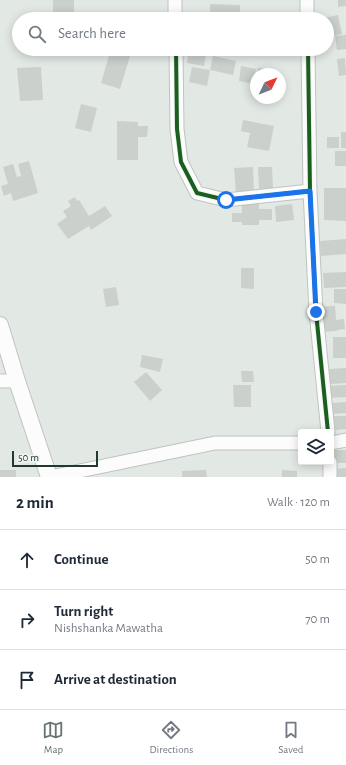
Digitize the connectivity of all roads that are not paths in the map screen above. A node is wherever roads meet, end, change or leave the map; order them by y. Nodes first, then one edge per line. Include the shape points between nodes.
1 (175, 0) edge
2 (307, 0) edge
3 (175, 12) edge
4 (308, 12) edge
5 (176, 56) edge
6 (308, 56) edge
7 (310, 191) junction
8 (0, 325) edge
9 (0, 381) edge
10 (17, 381) junction
11 (328, 429) edge
12 (346, 440) edge
13 (334, 442) edge
14 (298, 443) edge
15 (330, 465) edge
16 (50, 477) edge
17 (330, 477) edge

1 - 3 street
2 - 4 street
5 - 7 street via 177,129 181,162 197,193 226,200
6 - 7 street
7 - 11 street via 316,312
8 - 10 street
9 - 10 street
10 - 16 street
12 - 13 street
14 - 16 street via 215,443
15 - 17 street

